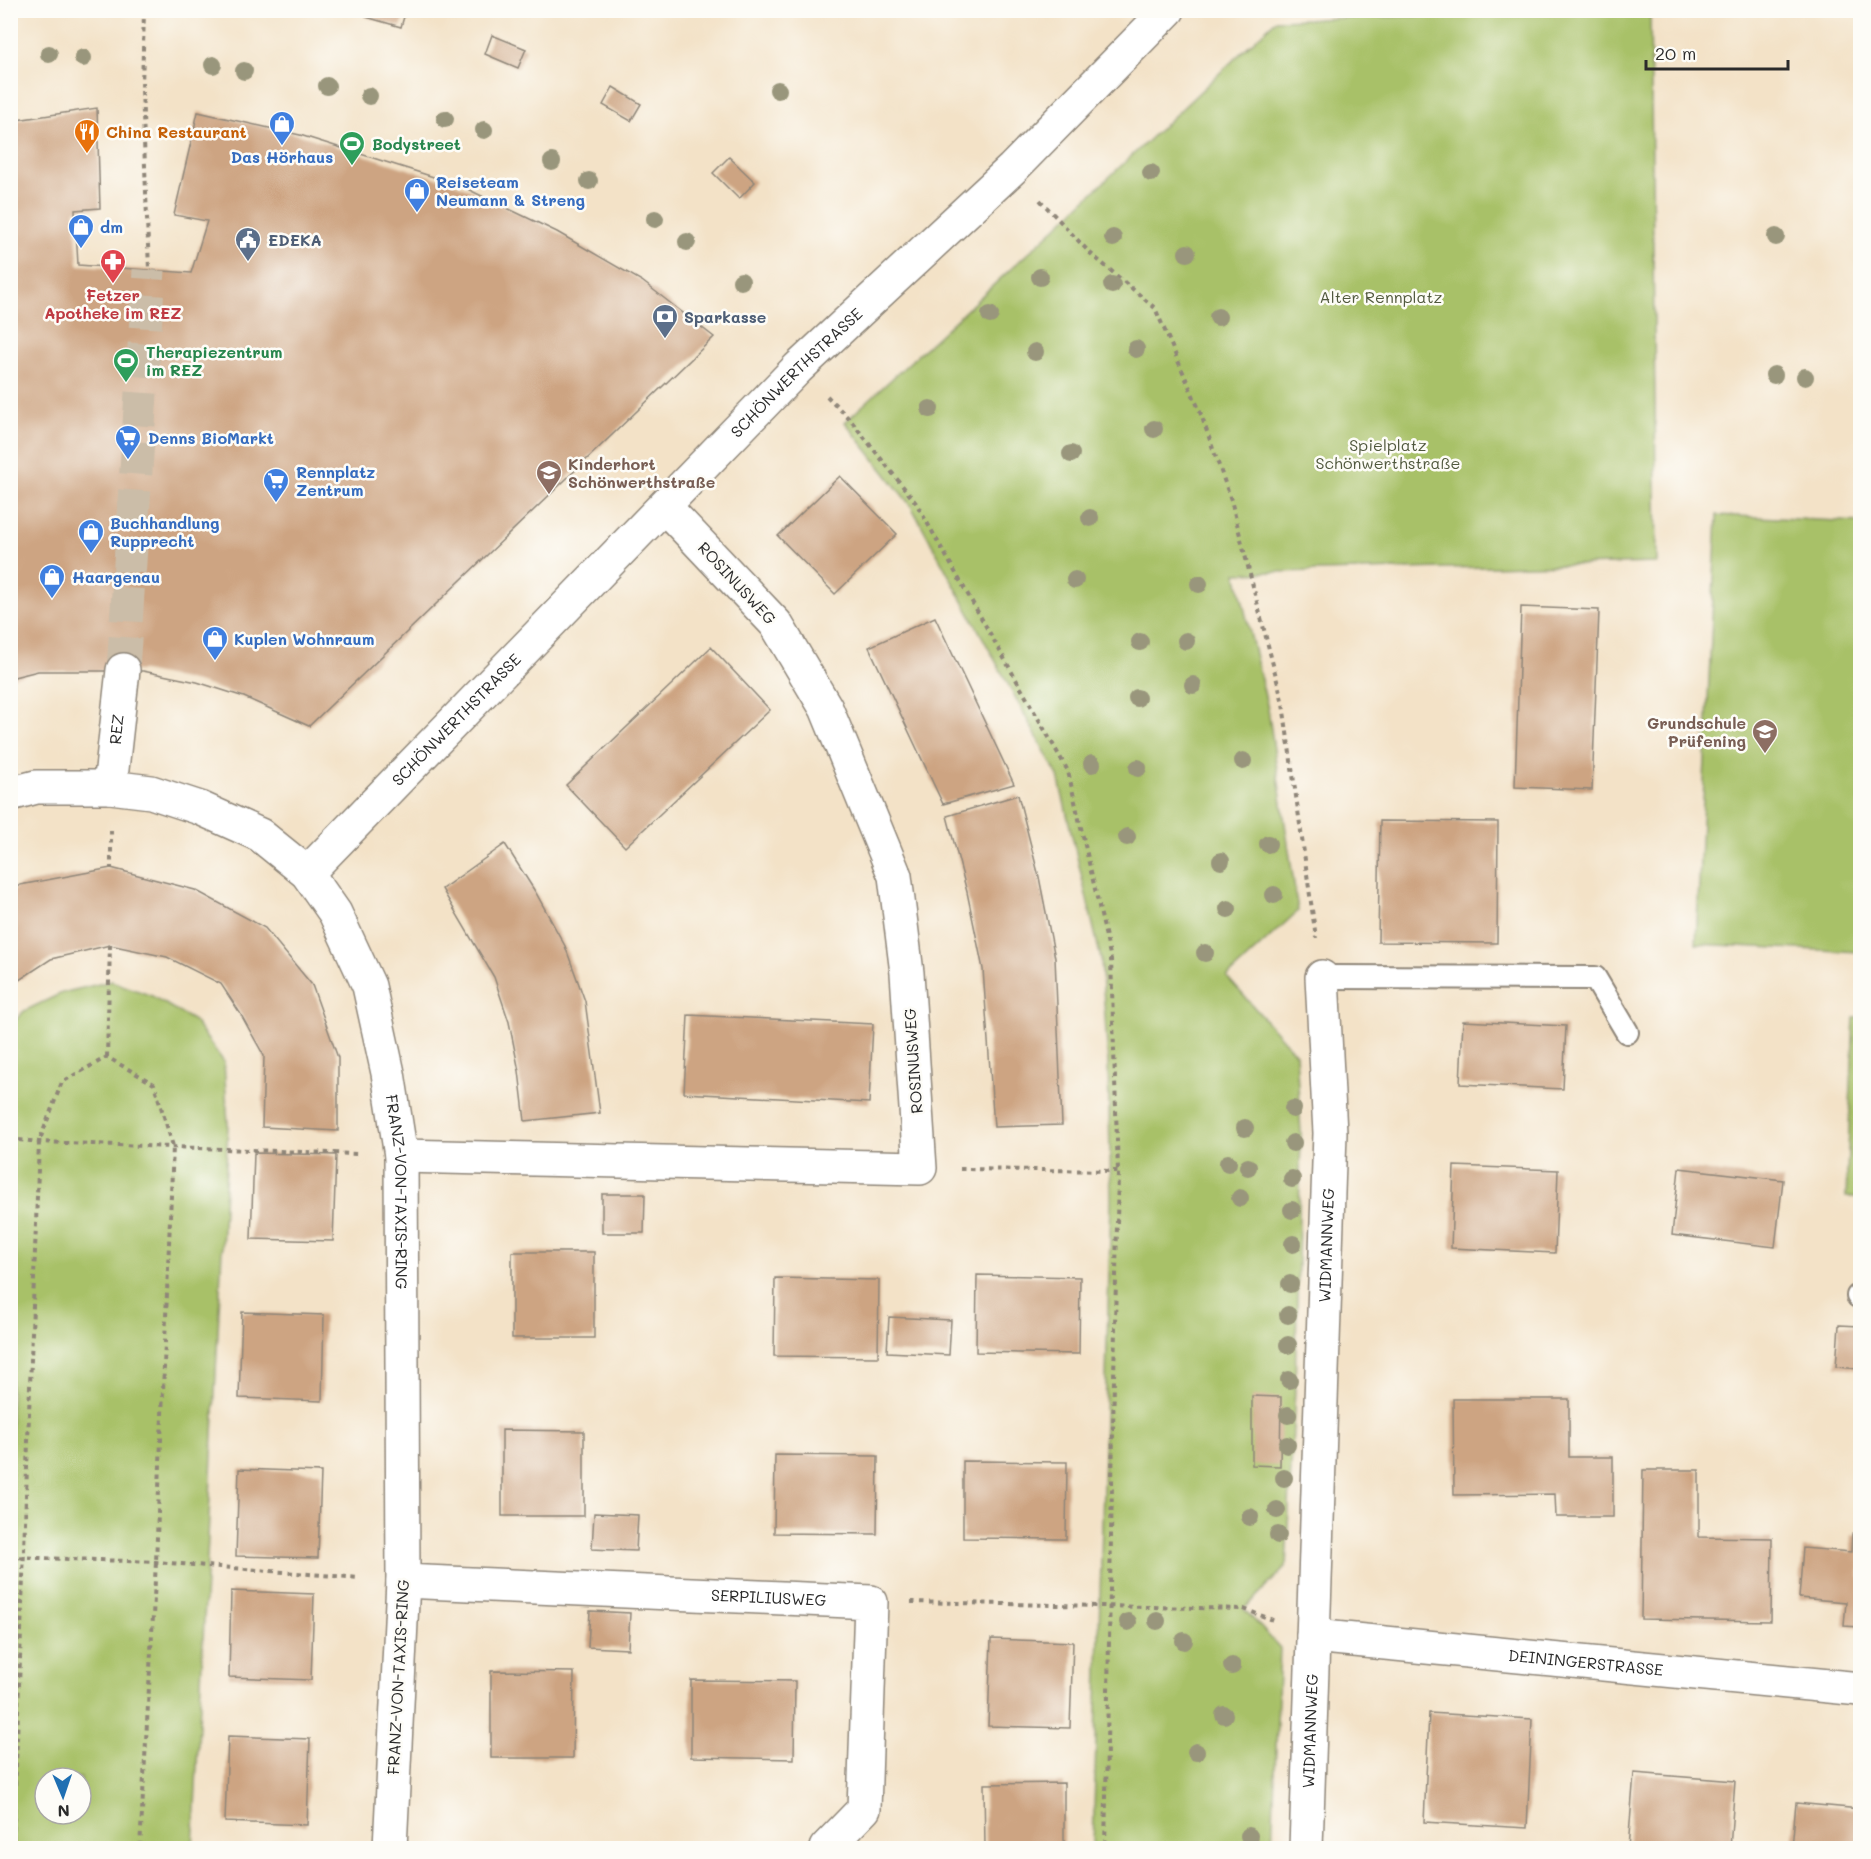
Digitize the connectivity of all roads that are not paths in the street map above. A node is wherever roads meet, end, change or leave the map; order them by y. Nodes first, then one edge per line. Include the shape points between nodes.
1 (1168, 10) edge
2 (665, 507) junction
3 (123, 670) tunnel mouth
4 (110, 787) junction
5 (10, 794) edge
6 (307, 873) junction
7 (1322, 977) joint
8 (1627, 1032) dead end
9 (401, 1156) junction
10 (403, 1581) junction
11 (1313, 1636) junction
12 (1860, 1689) edge
13 (390, 1848) edge
14 (826, 1848) edge
15 (1306, 1848) edge

1 - 2 street, SCHÖNWERTHSTRASSE via 1012,169 798,368
2 - 6 street, SCHÖNWERTHSTRASSE
2 - 9 street, ROSINUSWEG via 776,624 826,708 895,876 907,973 920,1168
3 - 4 street, REZ
4 - 5 street, FRANZ-VON-TAXIS-RING via 36,787
4 - 6 street, FRANZ-VON-TAXIS-RING via 151,792 200,808 260,836
6 - 9 street, FRANZ-VON-TAXIS-RING via 335,913 369,986
7 - 8 lane via 1595,978
7 - 11 street, WIDMANNWEG via 1329,1134
9 - 10 street, FRANZ-VON-TAXIS-RING
10 - 13 street, FRANZ-VON-TAXIS-RING
10 - 14 street, SERPILIUSWEG via 871,1602 864,1809
11 - 12 street, DEININGERSTRASSE
11 - 15 street, WIDMANNWEG

